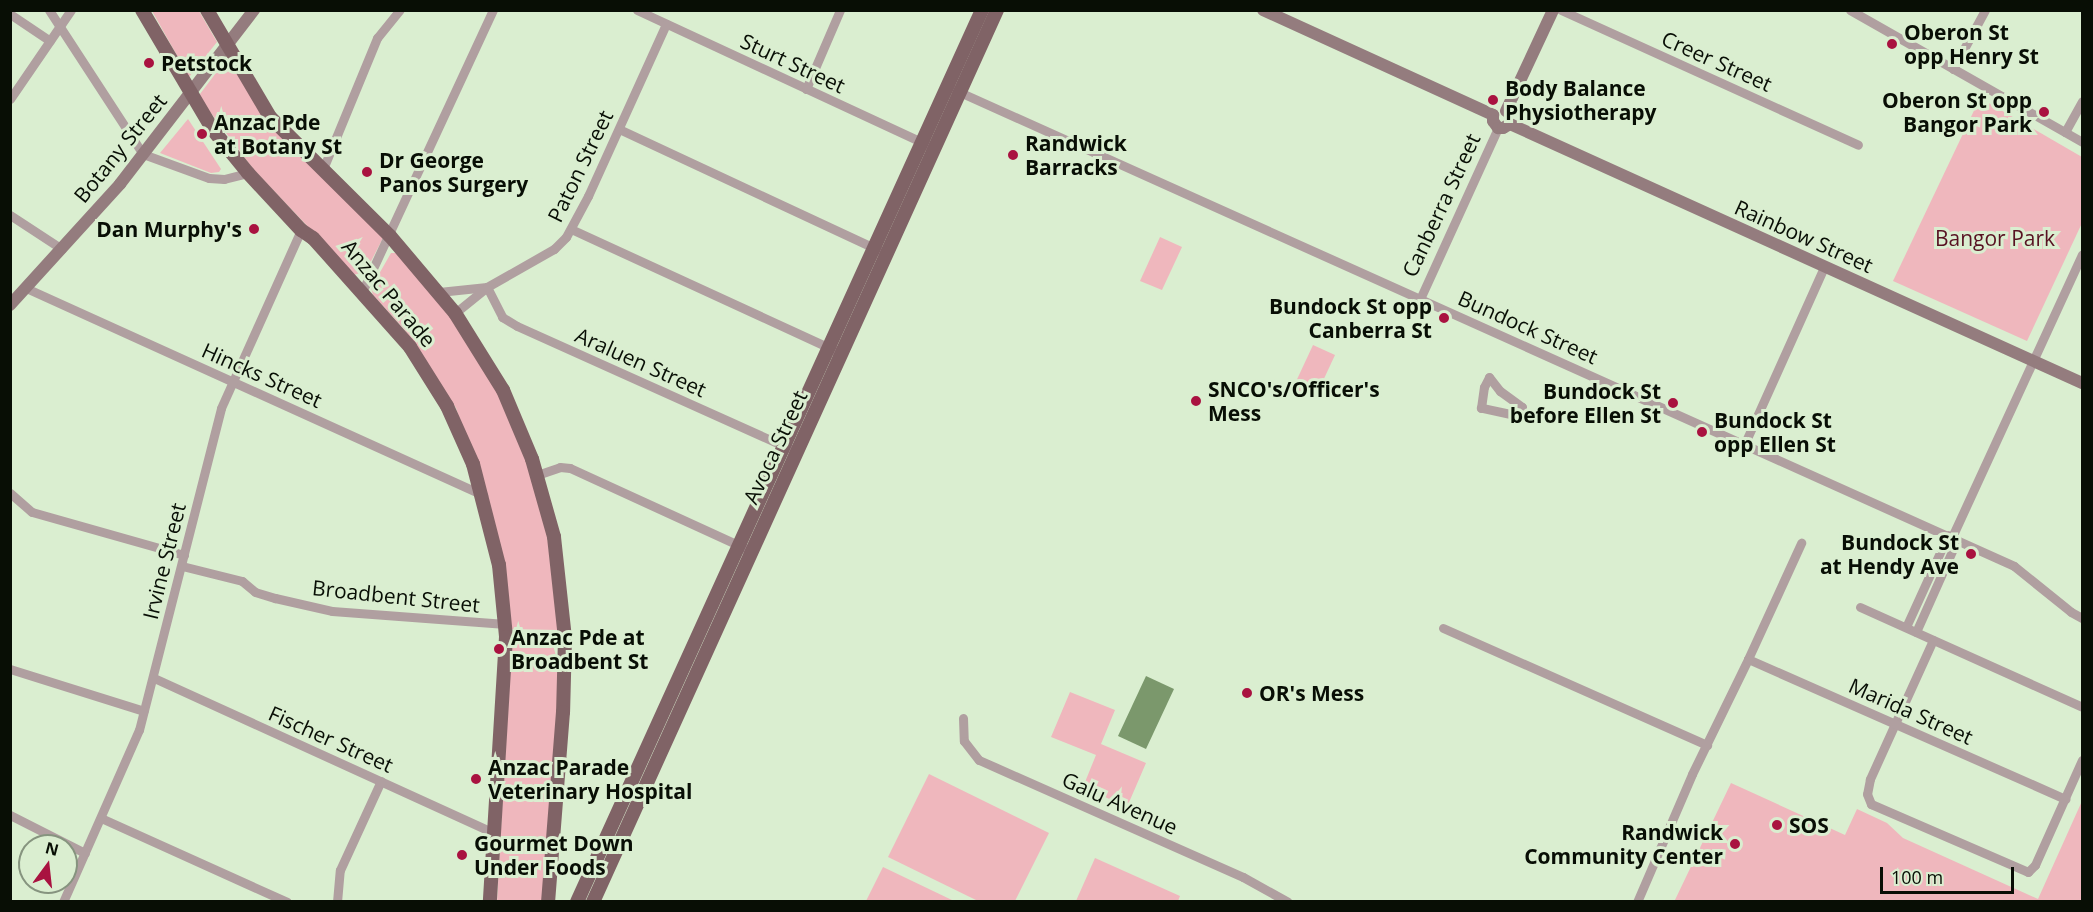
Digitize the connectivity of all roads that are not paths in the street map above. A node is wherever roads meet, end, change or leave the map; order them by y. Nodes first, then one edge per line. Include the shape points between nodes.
1 (49, 10) edge
2 (71, 10) edge
3 (142, 10) edge
4 (207, 10) edge
5 (254, 10) edge
6 (400, 10) edge
7 (493, 10) edge
8 (637, 10) edge
9 (840, 10) edge
10 (982, 10) edge
11 (997, 10) edge
12 (1263, 10) edge
13 (1553, 10) edge
14 (1561, 10) edge
15 (1850, 10) edge
16 (1985, 10) edge
17 (10, 14) edge
18 (657, 15) edge
19 (666, 24) junction
20 (59, 26) junction
21 (50, 40) junction
22 (227, 44) junction
23 (1953, 69) junction
24 (806, 88) junction
25 (953, 89) junction
26 (189, 93) junction
27 (10, 99) edge
28 (2082, 101) edge
29 (1506, 111) junction
30 (1493, 115) junction
31 (1504, 126) junction
32 (619, 129) junction
33 (2065, 132) junction
34 (2082, 142) edge
35 (928, 145) junction
36 (1858, 145) dead end
37 (144, 154) junction
38 (323, 170) junction
39 (248, 174) junction
40 (10, 215) edge
41 (571, 229) junction
42 (301, 230) junction
43 (390, 236) junction
44 (873, 247) junction
45 (62, 249) junction
46 (887, 254) junction
47 (2082, 255) edge
48 (1824, 267) junction
49 (487, 287) junction
50 (26, 288) junction
51 (362, 292) junction
52 (439, 292) junction
53 (1420, 298) junction
54 (10, 305) edge
55 (455, 313) junction
56 (835, 350) junction
57 (2033, 361) junction
58 (1489, 377) joint
59 (232, 382) junction
60 (2082, 383) edge
61 (1745, 443) junction
62 (784, 446) junction
63 (797, 452) junction
64 (537, 475) junction
65 (10, 493) edge
66 (483, 495) junction
67 (1953, 538) junction
68 (1801, 543) dead end
69 (745, 549) junction
70 (184, 555) junction
71 (182, 566) junction
72 (1860, 607) dead end
73 (2082, 618) edge
74 (1906, 627) junction
75 (1443, 628) dead end
76 (506, 631) junction
77 (1916, 632) junction
78 (565, 638) junction
79 (1934, 640) junction
80 (1746, 661) junction
81 (10, 669) edge
82 (153, 678) junction
83 (2082, 707) edge
84 (144, 711) junction
85 (963, 718) dead end
86 (1896, 723) junction
87 (1707, 746) junction
88 (2082, 760) edge
89 (381, 781) junction
90 (2065, 799) junction
91 (10, 815) edge
92 (101, 818) junction
93 (494, 833) junction
94 (85, 853) junction
95 (549, 895) edge
96 (580, 901) edge
97 (63, 902) edge
98 (287, 902) edge
99 (337, 902) edge
100 (489, 902) edge
101 (557, 902) edge
102 (1288, 902) edge
103 (1637, 902) edge

1 - 20 street
2 - 20 street
3 - 26 main road, Anzac Parade
4 - 22 main road, Anzac Parade
5 - 22 street, Botany Street
6 - 38 street via 377,38
7 - 43 street
8 - 18 street, Sturt Street
9 - 24 street
10 - 25 main road, Avoca Street
11 - 25 main road, Avoca Street
12 - 30 street
13 - 29 street
14 - 36 street, Creer Street
15 - 23 street
16 - 23 street
17 - 21 street
18 - 19 street, Sturt Street
19 - 24 street, Sturt Street
19 - 32 street, Paton Street
20 - 21 street
20 - 37 street
21 - 27 street
22 - 26 street, Botany Street
22 - 38 main road, Anzac Parade via 270,117
23 - 33 street
24 - 35 street, Sturt Street
25 - 35 main road, Avoca Street
25 - 53 street, Bundock Street
26 - 37 street, Botany Street
26 - 39 main road, Anzac Parade
28 - 33 street
29 - 30 street
29 - 31 street via 1511,118
30 - 31 street via 1493,122
31 - 48 street, Rainbow Street
31 - 53 street, Canberra Street
32 - 41 street, Paton Street
32 - 44 street
33 - 34 street
35 - 44 main road, Avoca Street
35 - 46 main road, Avoca Street
37 - 39 street via 209,178
37 - 45 street, Botany Street
38 - 43 main road, Anzac Parade
39 - 42 main road, Anzac Parade
40 - 45 street
41 - 49 street, Paton Street via 554,249
41 - 56 street
42 - 51 main road, Anzac Parade via 314,238
42 - 59 street, Irvine Street
43 - 51 street
43 - 52 main road, Anzac Parade
44 - 46 street
44 - 56 main road, Avoca Street
45 - 50 street, Botany Street
46 - 56 main road, Avoca Street
47 - 57 street
48 - 57 street, Rainbow Street
48 - 61 street
49 - 52 street, Paton Street
49 - 55 street, Paton Street
49 - 62 street, Araluen Street via 502,317 517,326
50 - 54 street, Botany Street
50 - 59 street, Hincks Street
51 - 66 main road, Anzac Parade via 397,329 433,382 463,440
52 - 55 main road, Anzac Parade
53 - 61 street, Bundock Street
55 - 64 main road, Anzac Parade via 503,390
56 - 62 main road, Avoca Street
56 - 63 main road, Avoca Street
57 - 60 street, Rainbow Street
57 - 67 street
58 - 58 street via 1481,408 1515,415 1522,407
59 - 66 street, Hincks Street
59 - 70 street, Irvine Street via 221,408
61 - 67 street, Bundock Street
62 - 63 street, Araluen Street
62 - 69 main road, Avoca Street
63 - 69 main road, Avoca Street
64 - 69 street via 560,467 570,468
64 - 78 main road, Anzac Parade via 554,537
65 - 70 street via 32,512
66 - 76 main road, Anzac Parade via 499,565
67 - 73 street, Bundock Street via 2014,566
67 - 74 street
67 - 77 street
68 - 80 street
69 - 96 main road, Avoca Street via 643,775
70 - 71 street, Irvine Street
71 - 76 street, Broadbent Street via 242,581 255,592 275,598 332,611
71 - 82 street, Irvine Street
72 - 74 street
74 - 77 street
75 - 87 street
76 - 78 street, Broadbent Street
76 - 93 main road, Anzac Parade
77 - 79 street
78 - 95 main road, Anzac Parade
79 - 83 street
79 - 86 street
80 - 86 street, Marida Street
80 - 87 street
81 - 84 street
82 - 84 street, Irvine Street
82 - 89 street, Fischer Street
84 - 92 street, Irvine Street via 133,747
85 - 102 street, Galu Avenue via 964,741 979,760 1243,877
86 - 90 street, Marida Street
86 - 90 street via 1870,779 1869,800 1878,809 2028,872 2035,865
87 - 103 street
88 - 90 street
89 - 93 street, Fischer Street
89 - 99 street via 340,870
91 - 94 street
92 - 94 street, Irvine Street
92 - 98 street
93 - 100 main road, Anzac Parade
94 - 97 street, Irvine Street
95 - 101 main road

